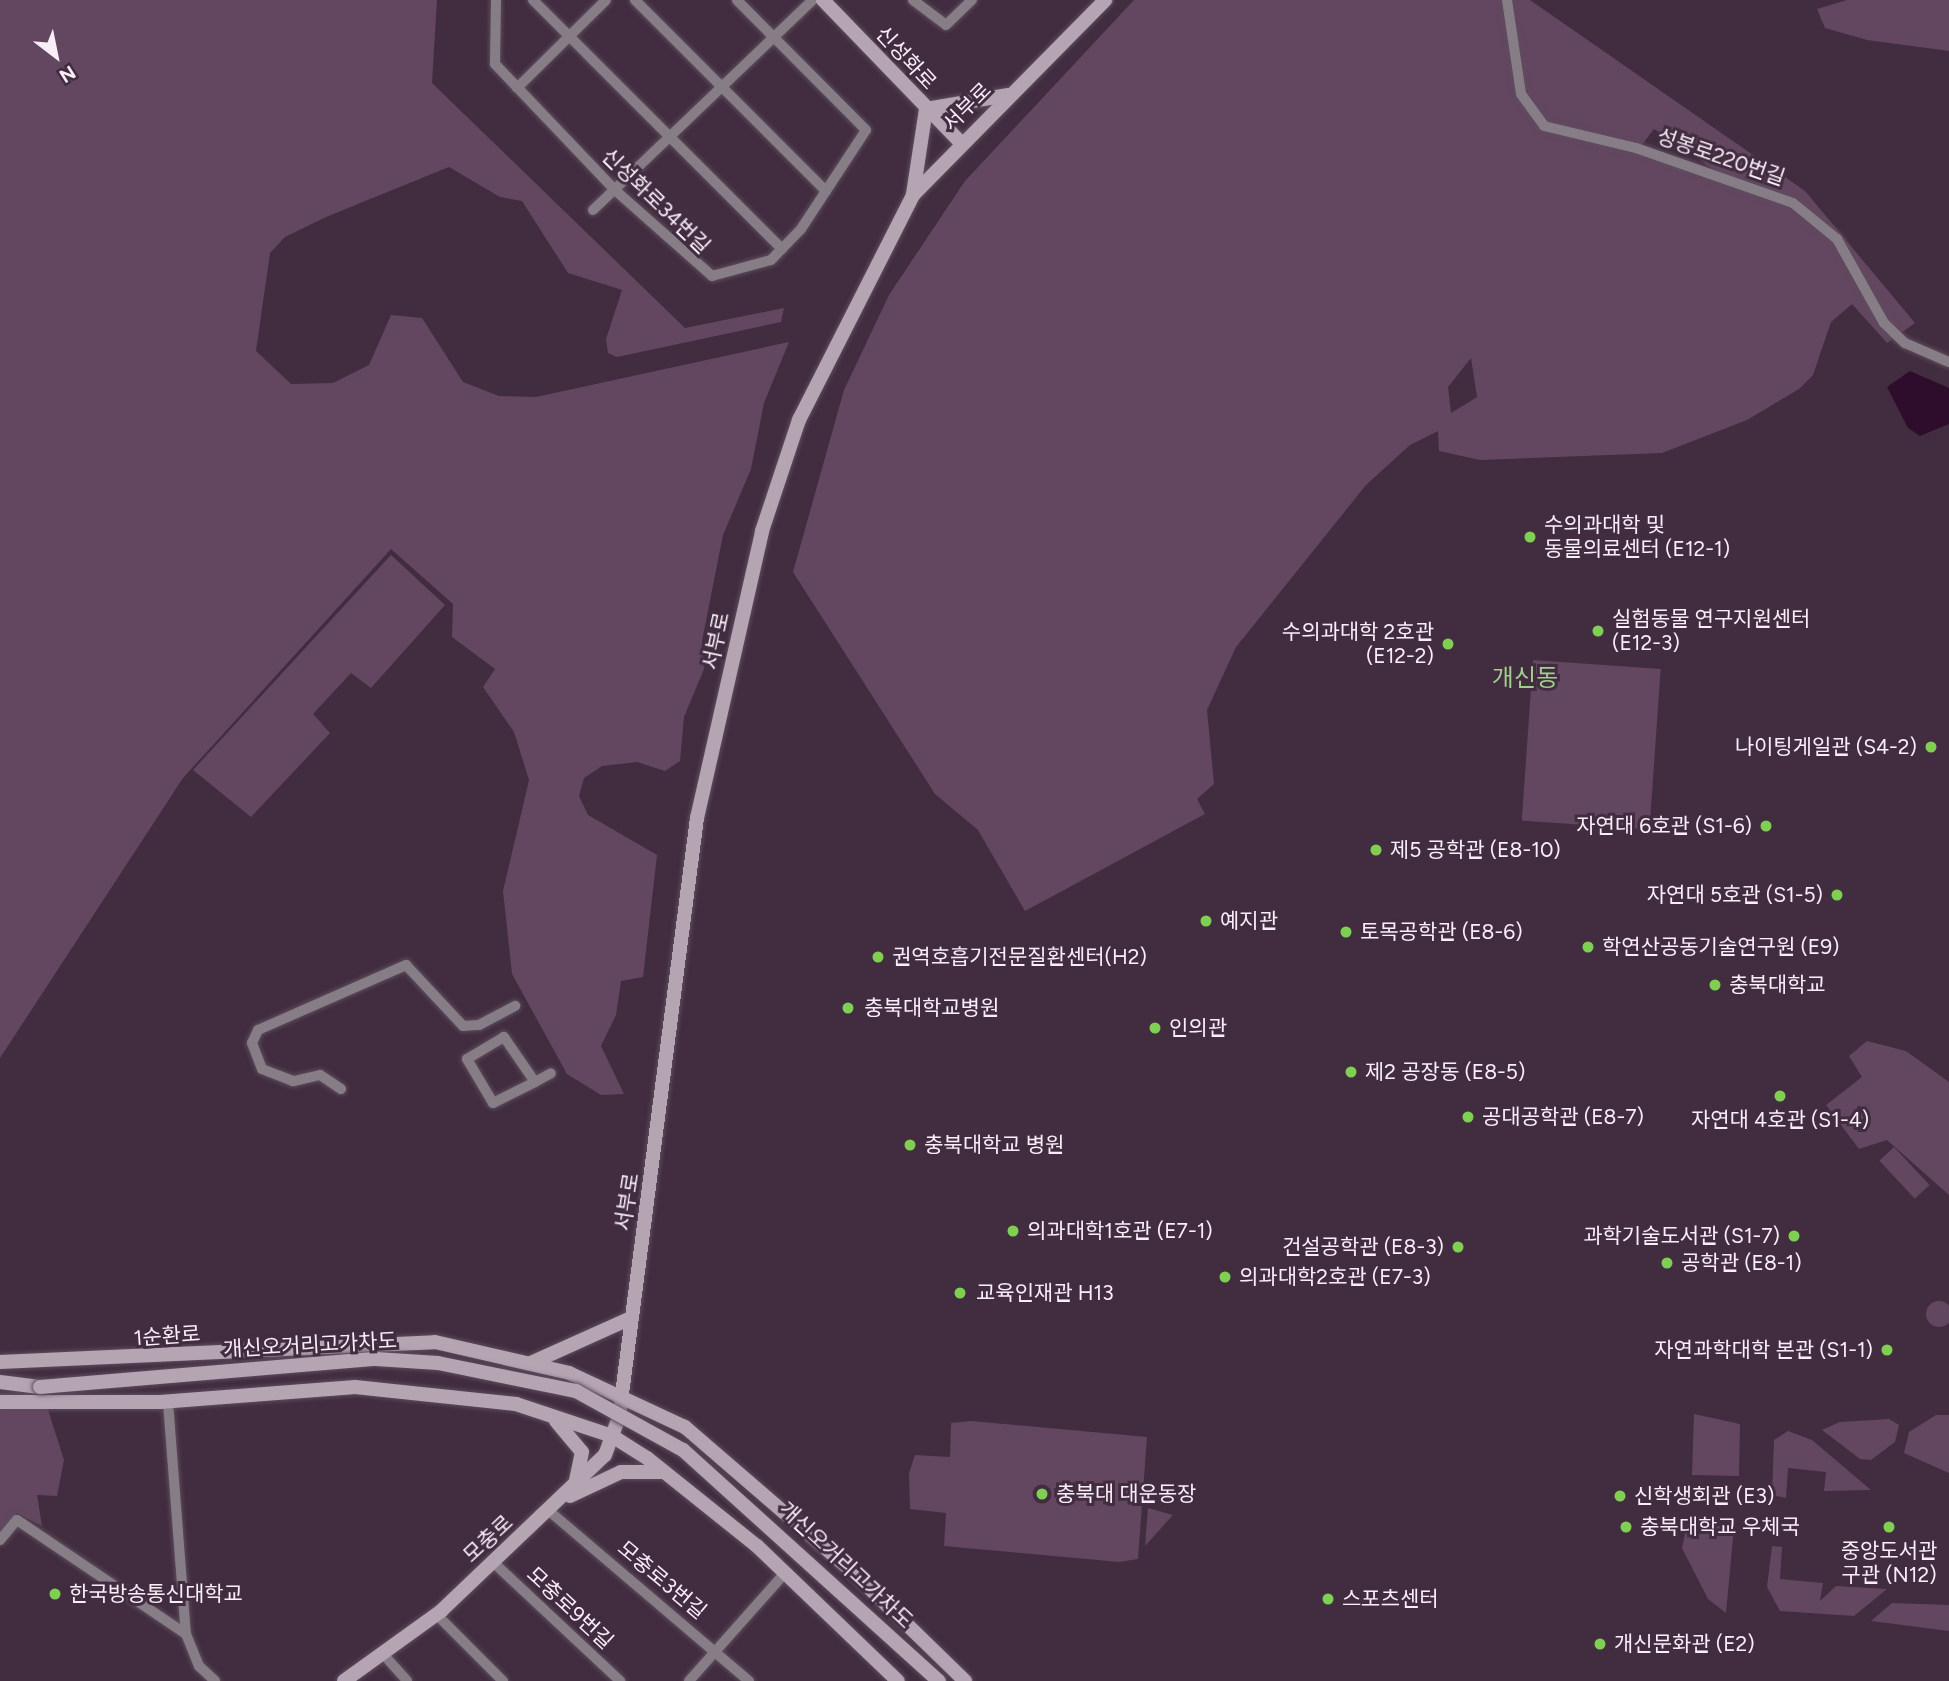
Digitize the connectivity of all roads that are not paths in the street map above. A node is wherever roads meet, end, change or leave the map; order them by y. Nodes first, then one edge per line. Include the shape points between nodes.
1 (496, 0) edge
2 (533, 0) edge
3 (606, 0) edge
4 (635, 0) edge
5 (737, 0) edge
6 (813, 0) edge
7 (822, 0) edge
8 (914, 0) edge
9 (972, 0) edge
10 (1105, 0) edge
11 (1507, 0) edge
12 (570, 36) junction
13 (774, 37) junction
14 (517, 88) junction
15 (723, 88) junction
16 (1009, 94) junction
17 (926, 109) junction
18 (672, 139) junction
19 (961, 143) junction
20 (615, 191) junction
21 (826, 191) junction
22 (913, 195) junction
23 (593, 210) dead end
24 (782, 249) junction
25 (1949, 362) edge
26 (515, 1006) dead end
27 (551, 1073) dead end
28 (535, 1082) junction
29 (341, 1089) dead end
30 (631, 1318) junction
31 (0, 1362) edge
32 (531, 1363) junction
33 (0, 1381) edge
34 (621, 1397) junction
35 (0, 1402) edge
36 (169, 1402) junction
37 (547, 1414) junction
38 (612, 1436) junction
39 (666, 1473) junction
40 (573, 1486) junction
41 (548, 1510) junction
42 (0, 1540) edge
43 (494, 1563) junction
44 (785, 1573) junction
45 (436, 1614) junction
46 (186, 1634) junction
47 (717, 1652) junction
48 (383, 1654) junction
49 (215, 1681) edge
50 (344, 1681) edge
51 (407, 1681) edge
52 (503, 1681) edge
53 (620, 1681) edge
54 (689, 1681) edge
55 (749, 1681) edge
56 (898, 1681) edge
57 (939, 1681) edge
58 (965, 1681) edge

1 - 14 street, 신성화로34번길 via 495,64
2 - 12 street
3 - 12 street
4 - 15 street
5 - 13 street
6 - 13 street
7 - 17 main road, 신성화로
8 - 9 street via 946,24
10 - 16 main road, 서부로
11 - 25 street, 성봉로220번길 via 1521,94 1545,126 1636,148 1793,203 1837,239 1884,323 1905,343
12 - 14 street
12 - 18 street
13 - 15 street
13 - 21 street, 신성화로34번길 via 866,130
14 - 20 street, 신성화로34번길
15 - 18 street
15 - 21 street
16 - 17 main road
16 - 19 main road, 서부로
17 - 19 main road, 신성화로
17 - 22 main road
18 - 20 street
18 - 24 street
19 - 22 main road, 서부로
20 - 23 street
20 - 24 street, 신성화로34번길 via 712,276 762,266
21 - 24 street, 신성화로34번길
22 - 30 main road, 서부로 via 826,357 762,531 697,818
26 - 29 street via 479,1025 463,1026 406,965 258,1030 252,1043 262,1069 293,1081 320,1075
27 - 28 street
28 - 28 street via 494,1103 467,1059 504,1037
30 - 32 main road
30 - 34 main road, 서부로
31 - 32 main road, 1순환로 via 435,1342
32 - 34 main road, 1순환로
33 - 57 main road, 개신오거리고가차도, bridge via 40,1387 376,1359 438,1363 576,1391 692,1457
34 - 38 main road, 모충로
34 - 58 main road, 1순환로 via 685,1427 854,1573
35 - 36 main road
36 - 37 main road via 355,1387 451,1392
36 - 46 street
37 - 38 main road
37 - 40 main road via 582,1452
38 - 39 main road
38 - 40 main road, 모충로 via 605,1455
39 - 41 main road via 621,1472
39 - 44 main road
40 - 41 main road, 모충로
41 - 43 main road, 모충로
41 - 47 street, 모충로3번길
42 - 46 street via 17,1520
43 - 45 main road, 모충로
43 - 53 street, 모충로9번길
44 - 47 street
44 - 56 main road
45 - 48 main road, 모충로
45 - 52 street
46 - 49 street via 199,1666
47 - 54 street
47 - 55 street, 모충로3번길
48 - 50 main road, 모충로
48 - 51 street

